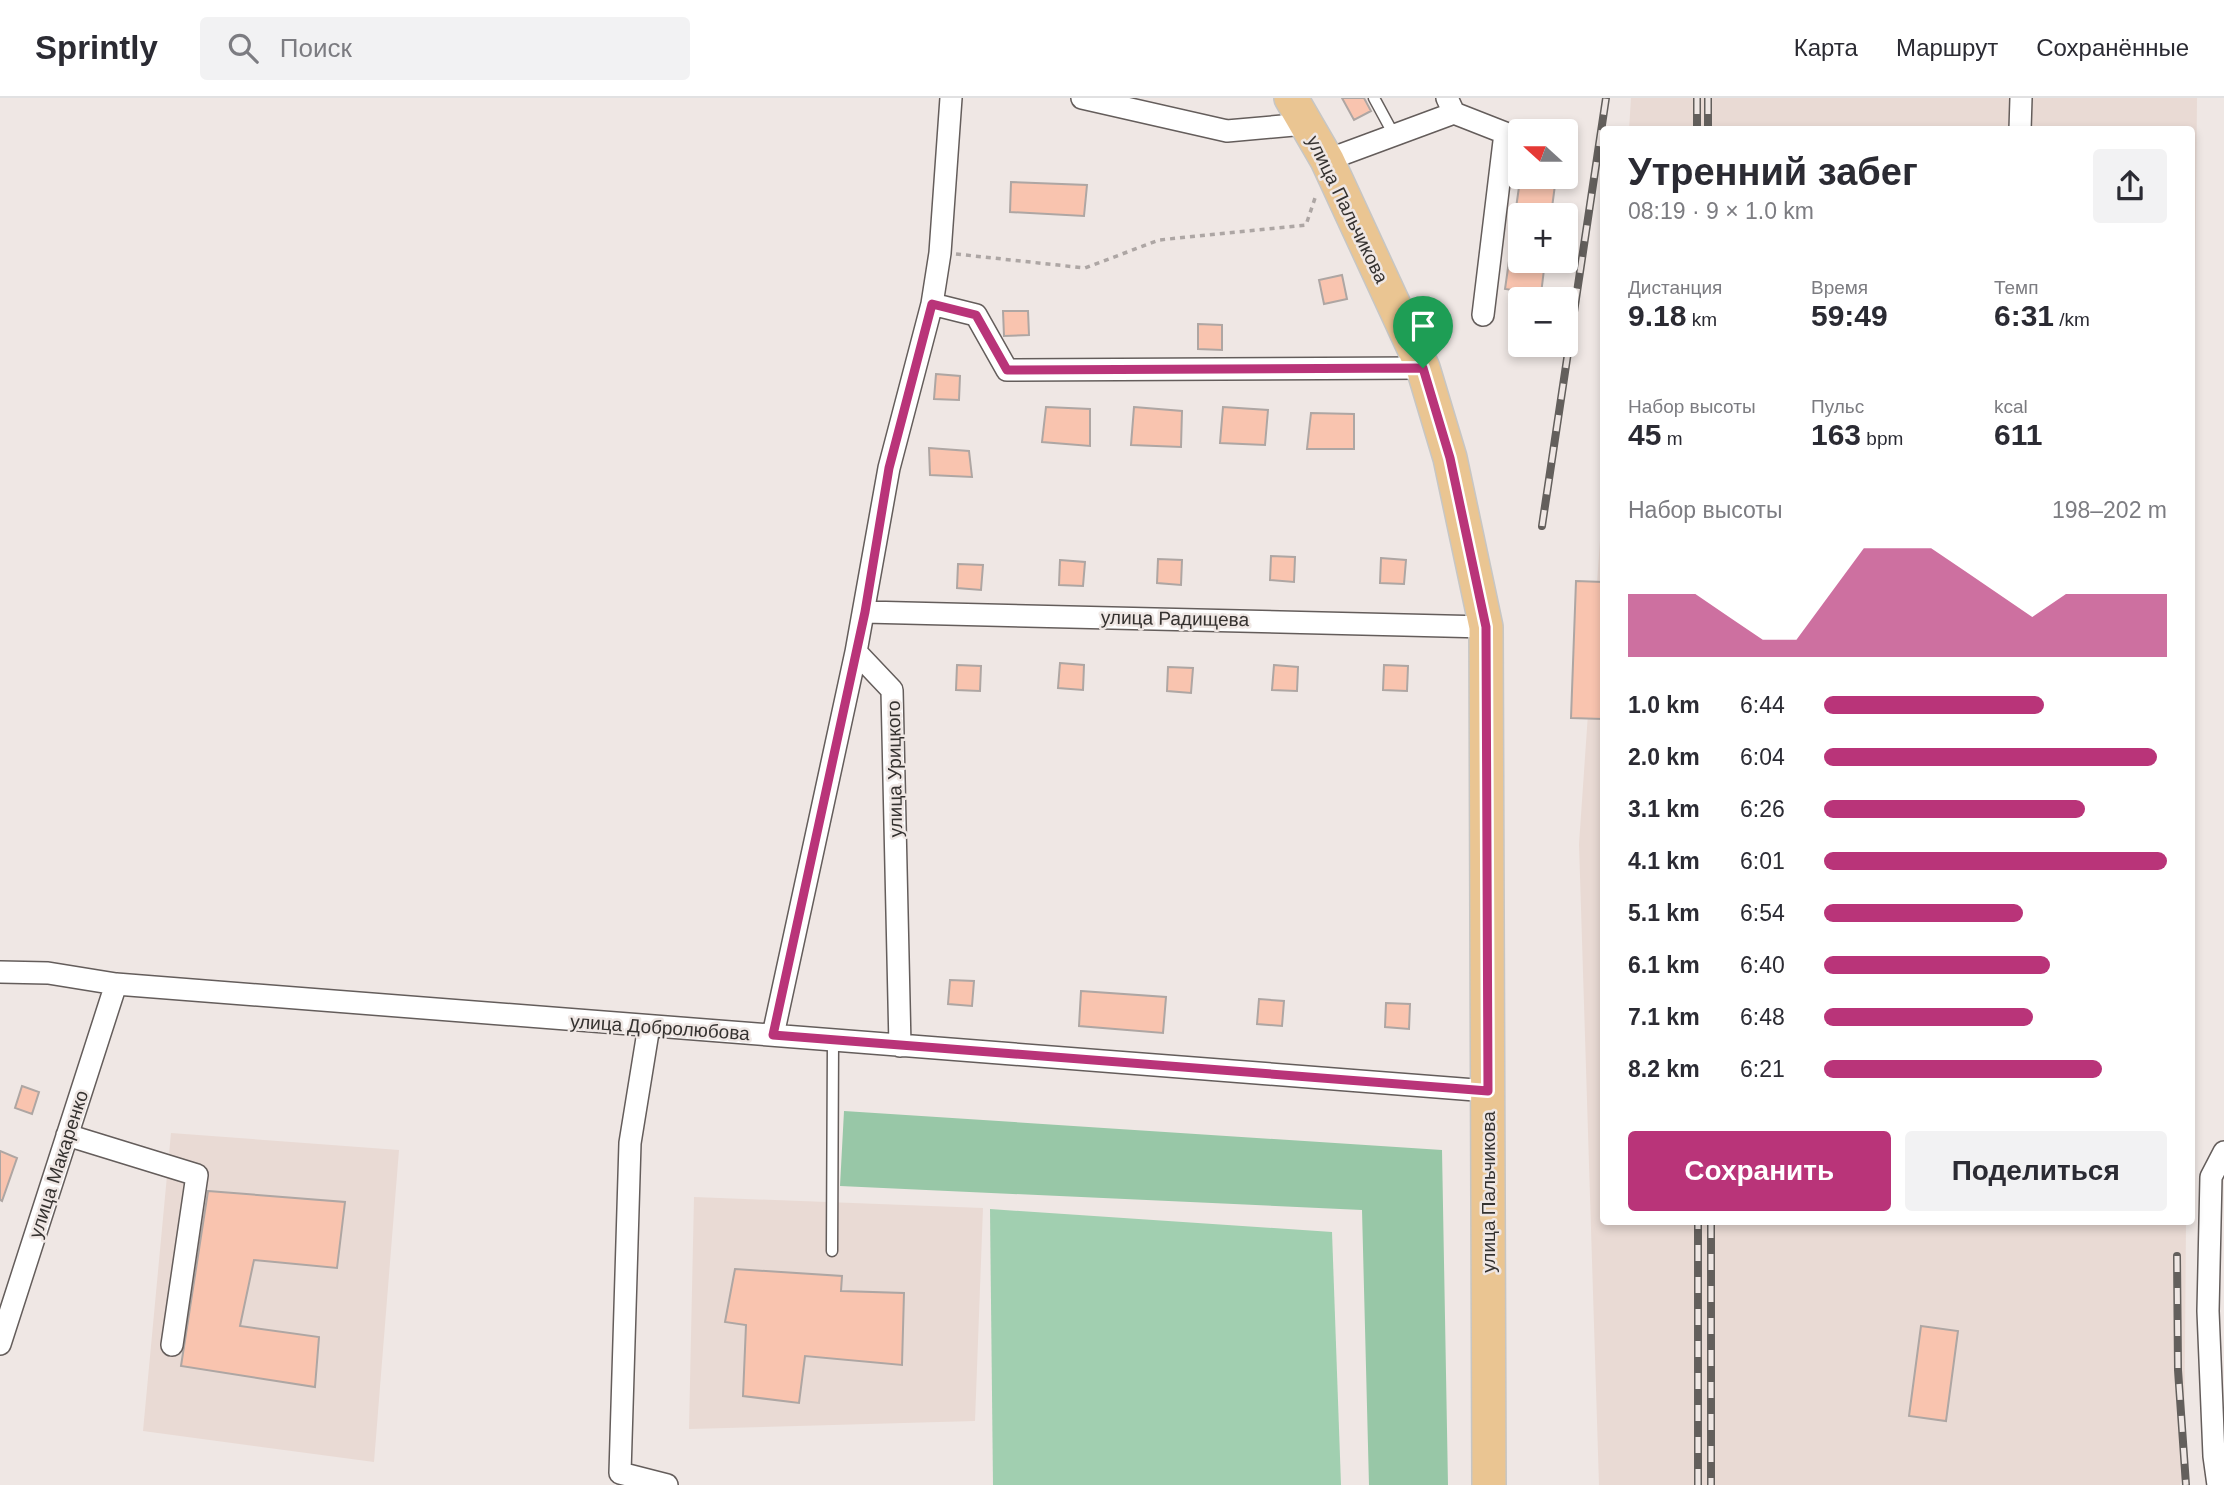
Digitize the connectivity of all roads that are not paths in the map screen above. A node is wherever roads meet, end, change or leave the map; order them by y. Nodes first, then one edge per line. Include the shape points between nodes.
1 (951, 98) edge
2 (1082, 98) edge
3 (1374, 98) edge
4 (2021, 98) edge
5 (1451, 105) edge
6 (1298, 111) edge
7 (2020, 126) edge
8 (1394, 135) junction
9 (1327, 160) junction
10 (932, 304) junction
11 (1483, 315) dead end
12 (1423, 368) junction
13 (865, 612) junction
14 (1486, 627) junction
15 (856, 652) junction
16 (0, 972) edge
17 (116, 984) junction
18 (649, 1026) junction
19 (773, 1035) junction
20 (833, 1041) junction
21 (900, 1046) junction
22 (1488, 1091) junction
23 (67, 1136) junction
24 (2224, 1152) edge
25 (832, 1251) dead end
26 (6, 1305) edge
27 (0, 1344) edge
28 (172, 1345) dead end
29 (667, 1485) edge
30 (1489, 1485) edge
31 (2218, 1485) edge

1 - 10 street
2 - 6 street via 1227,131
3 - 8 lane
4 - 7 street
5 - 8 street
5 - 11 street via 1505,133
6 - 9 main road, улица Пальчикова
8 - 9 street
9 - 12 main road, улица Пальчикова
10 - 12 street via 976,315 1007,370
10 - 13 street via 889,468
12 - 14 main road, улица Пальчикова via 1450,458
13 - 14 street, улица Радищева
13 - 15 street
14 - 22 main road, улица Пальчикова
15 - 19 street
15 - 21 street, улица Урицкого via 892,690
16 - 17 street, улица Добролюбова via 48,973
17 - 18 street, улица Добролюбова
17 - 23 street, улица Макаренко
18 - 19 street, улица Добролюбова
18 - 29 street via 630,1143 620,1473
19 - 20 street, улица Добролюбова
20 - 21 street, улица Добролюбова
20 - 25 lane
21 - 22 street, улица Добролюбова
22 - 30 main road, улица Пальчикова
23 - 26 street, улица Макаренко
23 - 28 street via 197,1175
24 - 31 street via 2211,1177 2208,1311
26 - 27 street, улица Макаренко

